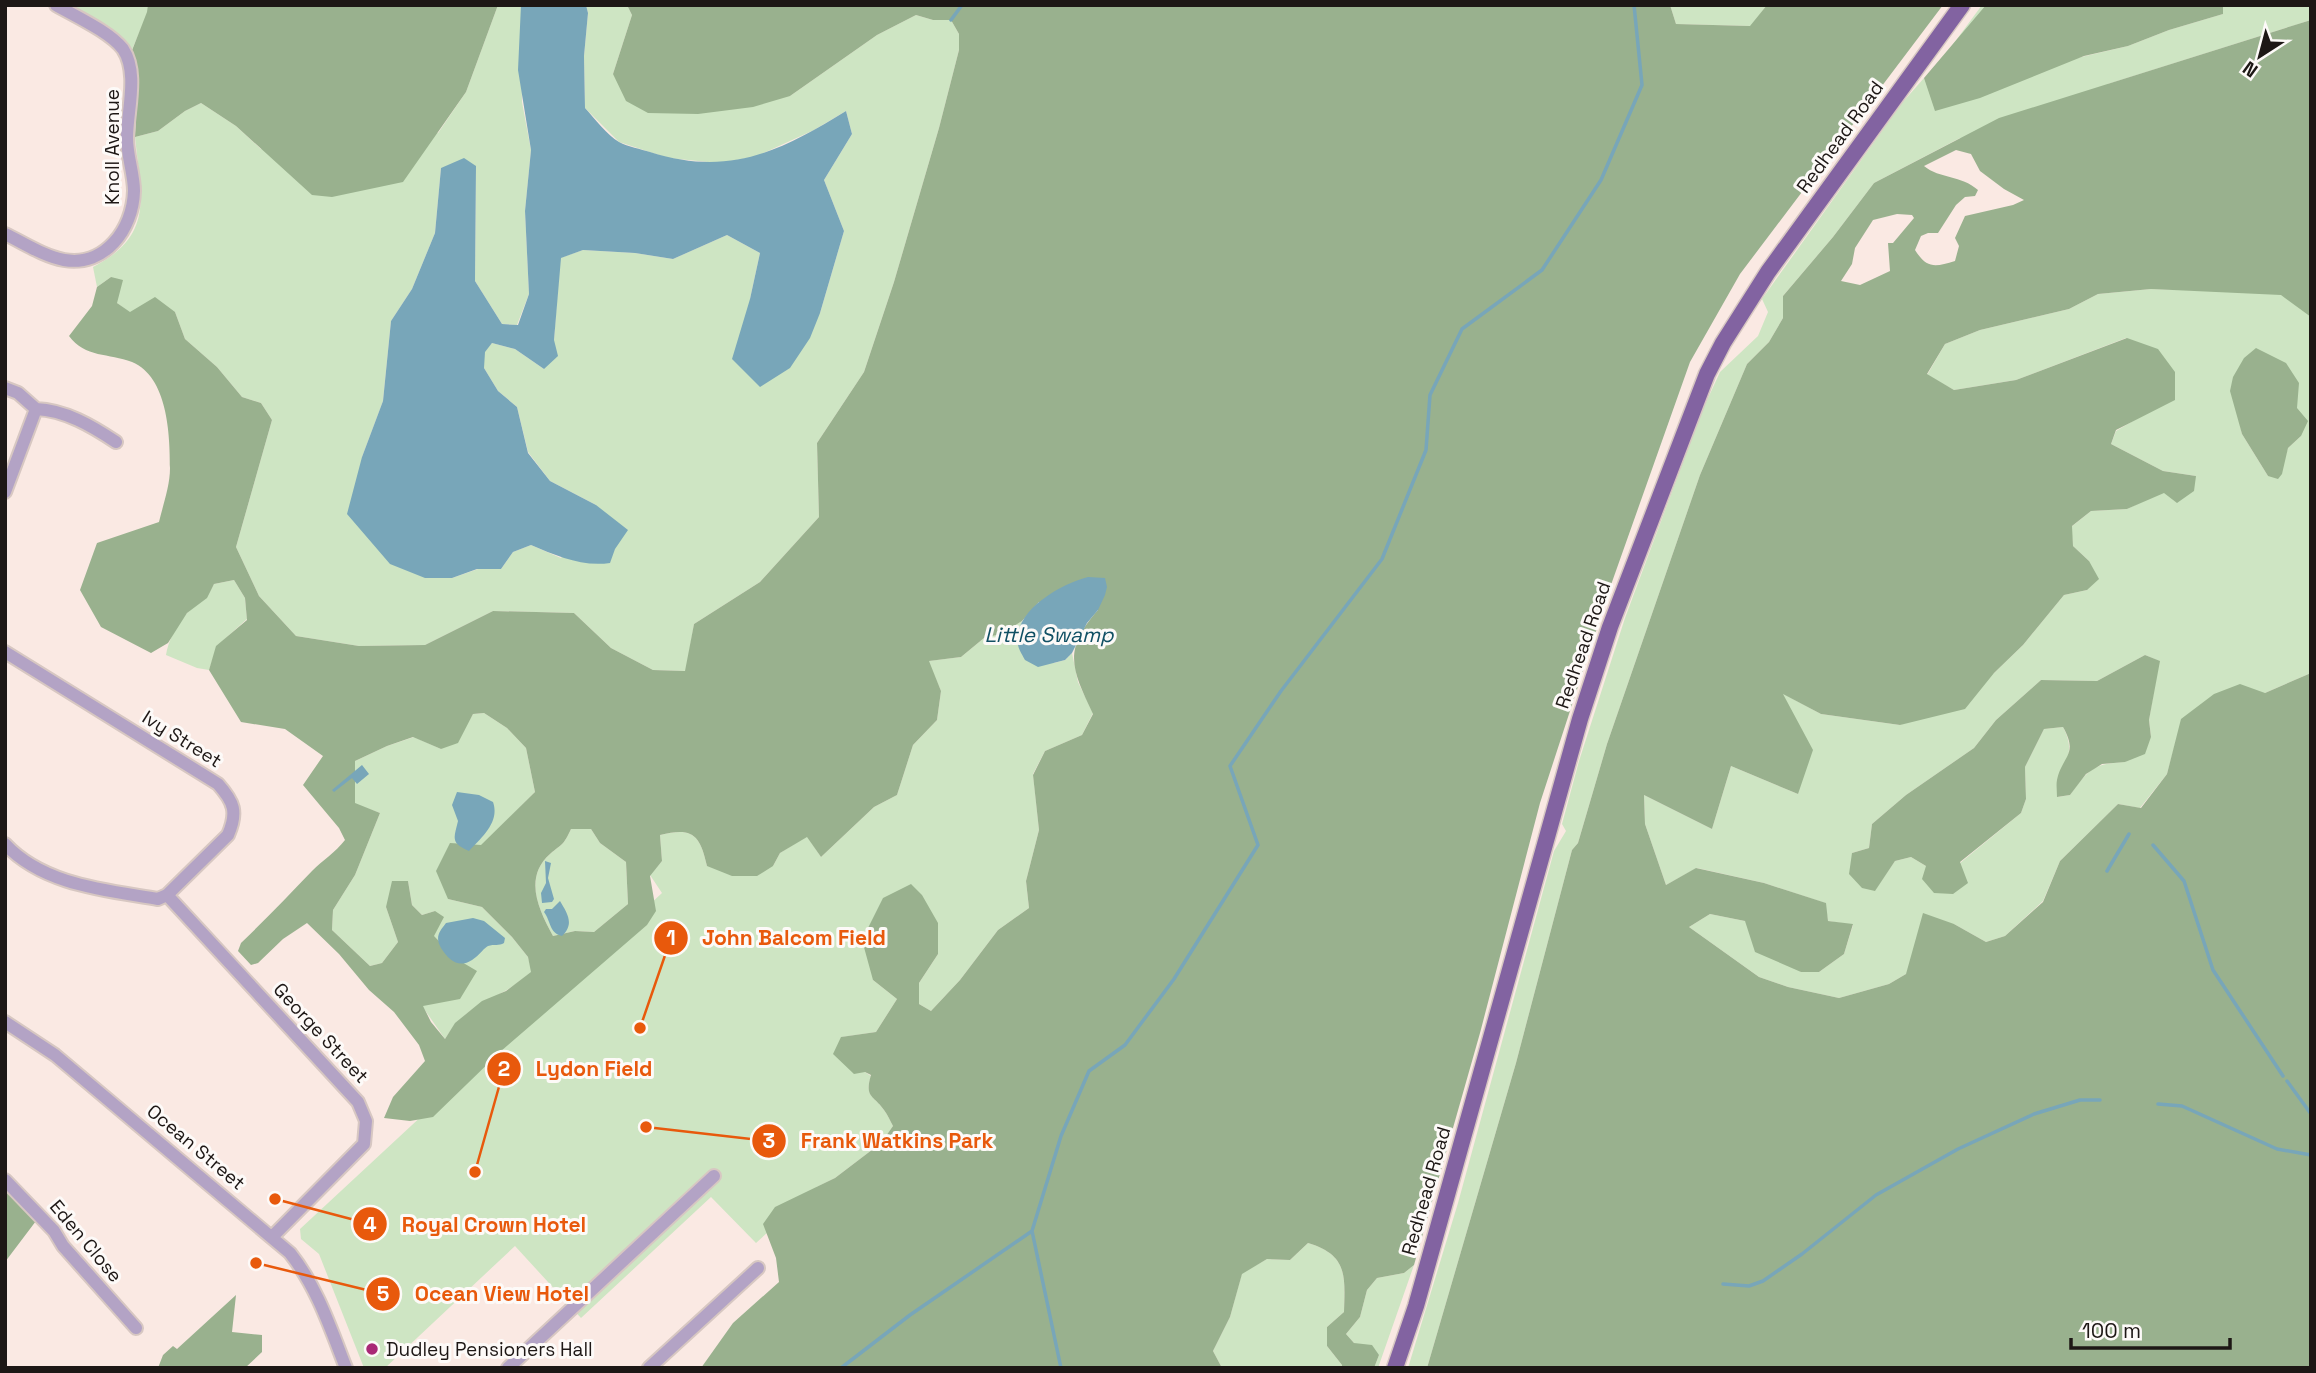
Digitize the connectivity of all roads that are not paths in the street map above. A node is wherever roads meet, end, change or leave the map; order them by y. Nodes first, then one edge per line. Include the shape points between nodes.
1 (57, 5) edge
2 (1962, 5) edge
3 (5, 234) edge
4 (5, 388) edge
5 (36, 409) junction
6 (116, 442) dead end
7 (5, 492) edge
8 (5, 652) edge
9 (5, 844) edge
10 (167, 894) junction
11 (9, 1024) edge
12 (5, 1038) edge
13 (714, 1176) dead end
14 (5, 1180) edge
15 (273, 1236) junction
16 (758, 1268) dead end
17 (136, 1328) dead end
18 (345, 1368) edge
19 (508, 1368) edge
20 (649, 1368) edge
21 (1395, 1368) edge

1 - 3 street, Knoll Avenue via 109,37 128,60 131,216 111,246 80,261 47,255
2 - 21 main road, Redhead Road via 1768,272 1707,374 1610,627 1580,719
4 - 5 street
5 - 6 street via 52,410 94,427
5 - 7 street
8 - 10 street, Ivy Street via 218,784 230,798 234,811 228,835
9 - 10 street via 19,859 75,884 158,899
10 - 15 street, George Street via 358,1102 366,1121 364,1143
11 - 12 street
11 - 15 street, Ocean Street via 55,1055
13 - 19 street
14 - 17 street, Eden Close
15 - 18 street, Ocean Street via 308,1276
16 - 20 street

